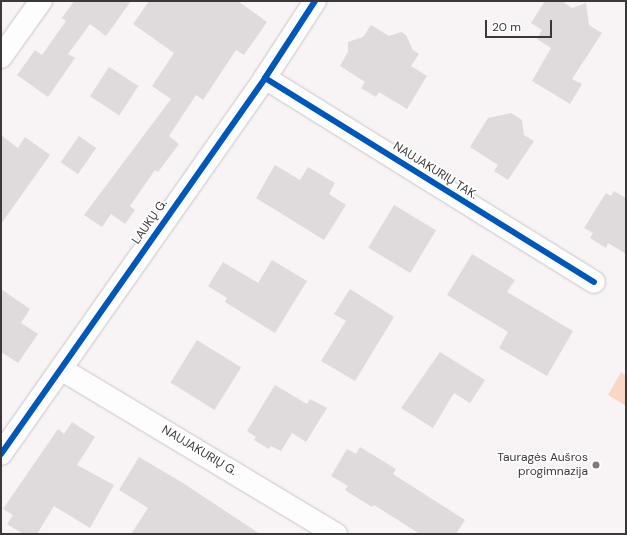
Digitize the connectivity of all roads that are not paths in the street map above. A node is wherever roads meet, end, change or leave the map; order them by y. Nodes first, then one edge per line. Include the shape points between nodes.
1 (41, 1) edge
2 (315, 1) edge
3 (1, 57) edge
4 (265, 78) junction
5 (594, 282) dead end
6 (62, 369) junction
7 (1, 454) edge
8 (336, 534) edge

1 - 3 street
2 - 4 street, LAUKŲ G.
4 - 5 street, NAUJAKURIŲ TAK.
4 - 6 street, LAUKŲ G.
6 - 7 street, LAUKŲ G.
6 - 8 street, NAUJAKURIŲ G.

